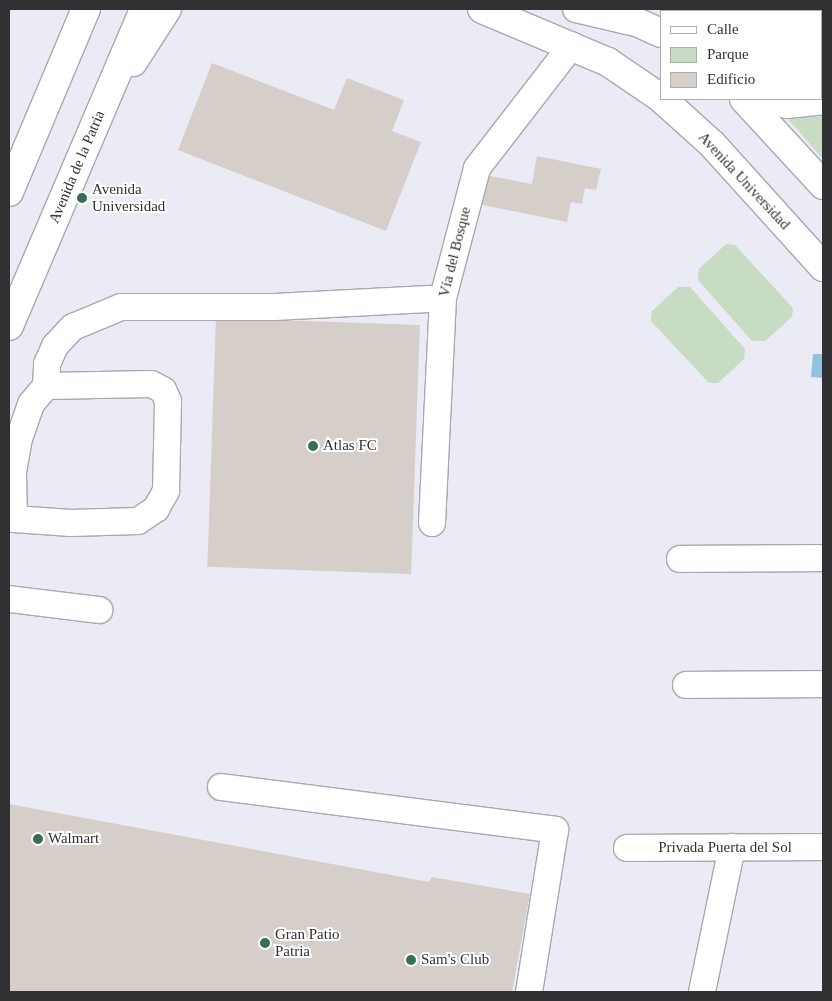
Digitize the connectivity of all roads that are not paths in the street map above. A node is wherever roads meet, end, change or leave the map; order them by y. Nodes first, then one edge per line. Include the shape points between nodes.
1 (86, 9) edge
2 (144, 9) edge
3 (167, 9) edge
4 (576, 9) edge
5 (608, 9) edge
6 (491, 10) edge
7 (650, 27) edge
8 (572, 44) junction
9 (114, 80) junction
10 (660, 97) edge
11 (663, 100) edge
12 (745, 100) edge
13 (765, 100) edge
14 (823, 101) edge
15 (823, 185) edge
16 (9, 192) edge
17 (823, 268) edge
18 (443, 298) junction
19 (9, 326) edge
20 (46, 386) junction
21 (11, 518) edge
22 (432, 523) dead end
23 (822, 558) edge
24 (680, 559) dead end
25 (9, 599) edge
26 (99, 610) dead end
27 (823, 684) edge
28 (686, 685) dead end
29 (221, 787) dead end
30 (732, 847) junction
31 (823, 847) edge
32 (627, 848) dead end
33 (529, 992) edge
34 (702, 992) edge

1 - 16 main road
2 - 9 main road, Avenida de la Patria
3 - 9 main road via 150,40
4 - 7 street
5 - 7 main road
6 - 8 main road, Avenida Universidad
8 - 10 main road, Avenida Universidad
8 - 18 street, Vía del Bosque via 477,168
9 - 19 main road, Avenida de la Patria
11 - 17 main road, Avenida Universidad via 712,144
12 - 15 main road
13 - 14 street via 787,105
18 - 20 street via 274,307 121,307 73,327 55,346 47,364
18 - 22 street, Vía del Bosque
20 - 21 street via 31,404 19,438 13,472
20 - 21 street via 151,384 163,390 168,401 166,491 156,509 138,522
23 - 24 street
25 - 26 street
27 - 28 street
29 - 33 street via 555,830
30 - 31 street, Privada Puerta del Sol
30 - 32 street, Privada Puerta del Sol
30 - 34 street

